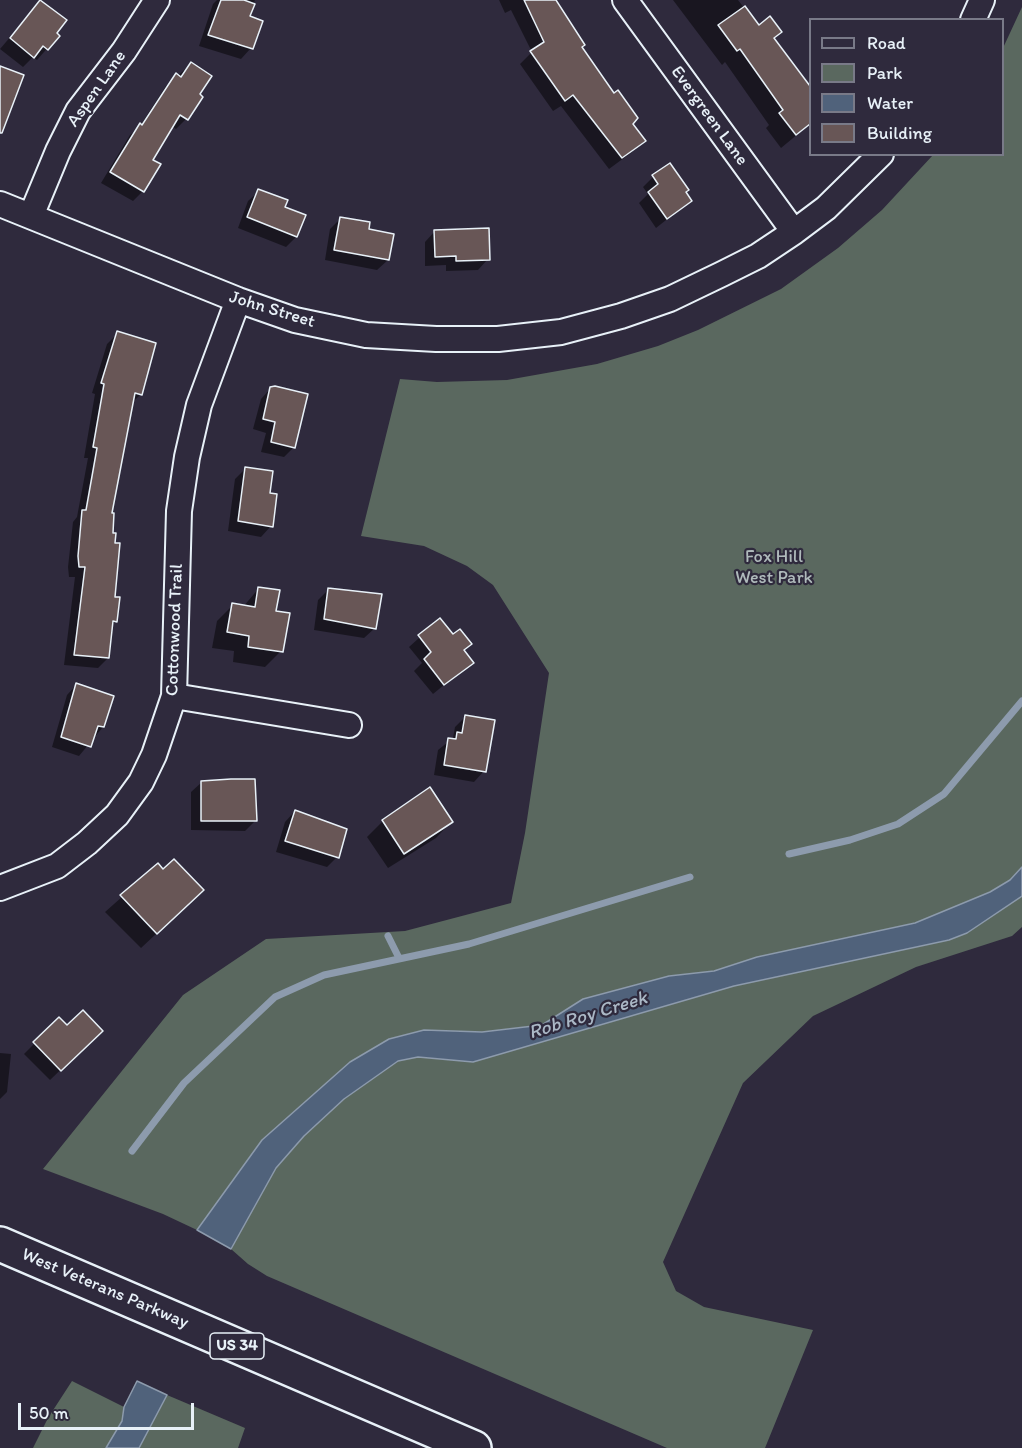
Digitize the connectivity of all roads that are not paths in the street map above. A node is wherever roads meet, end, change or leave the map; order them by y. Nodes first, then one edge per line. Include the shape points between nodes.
1 (157, 0) edge
2 (625, 0) edge
3 (982, 0) edge
4 (974, 18) edge
5 (880, 156) edge
6 (0, 204) edge
7 (31, 216) junction
8 (794, 232) junction
9 (238, 300) junction
10 (174, 696) junction
11 (349, 725) dead end
12 (0, 888) edge
13 (0, 1244) edge
14 (474, 1448) edge

1 - 7 street, Aspen Lane via 78,111
2 - 8 street, Evergreen Lane
3 - 4 street
5 - 8 street, John Street via 826,208
6 - 7 street, John Street
7 - 9 street, John Street
8 - 9 street, John Street via 758,256 670,299 561,332 498,339 366,335 295,320
9 - 10 street, Cottonwood Trail via 199,405 186,464 179,511
10 - 11 street
10 - 12 street, Cottonwood Trail via 154,755 141,782 117,815 57,866
13 - 14 main road, West Veterans Parkway / US 34

